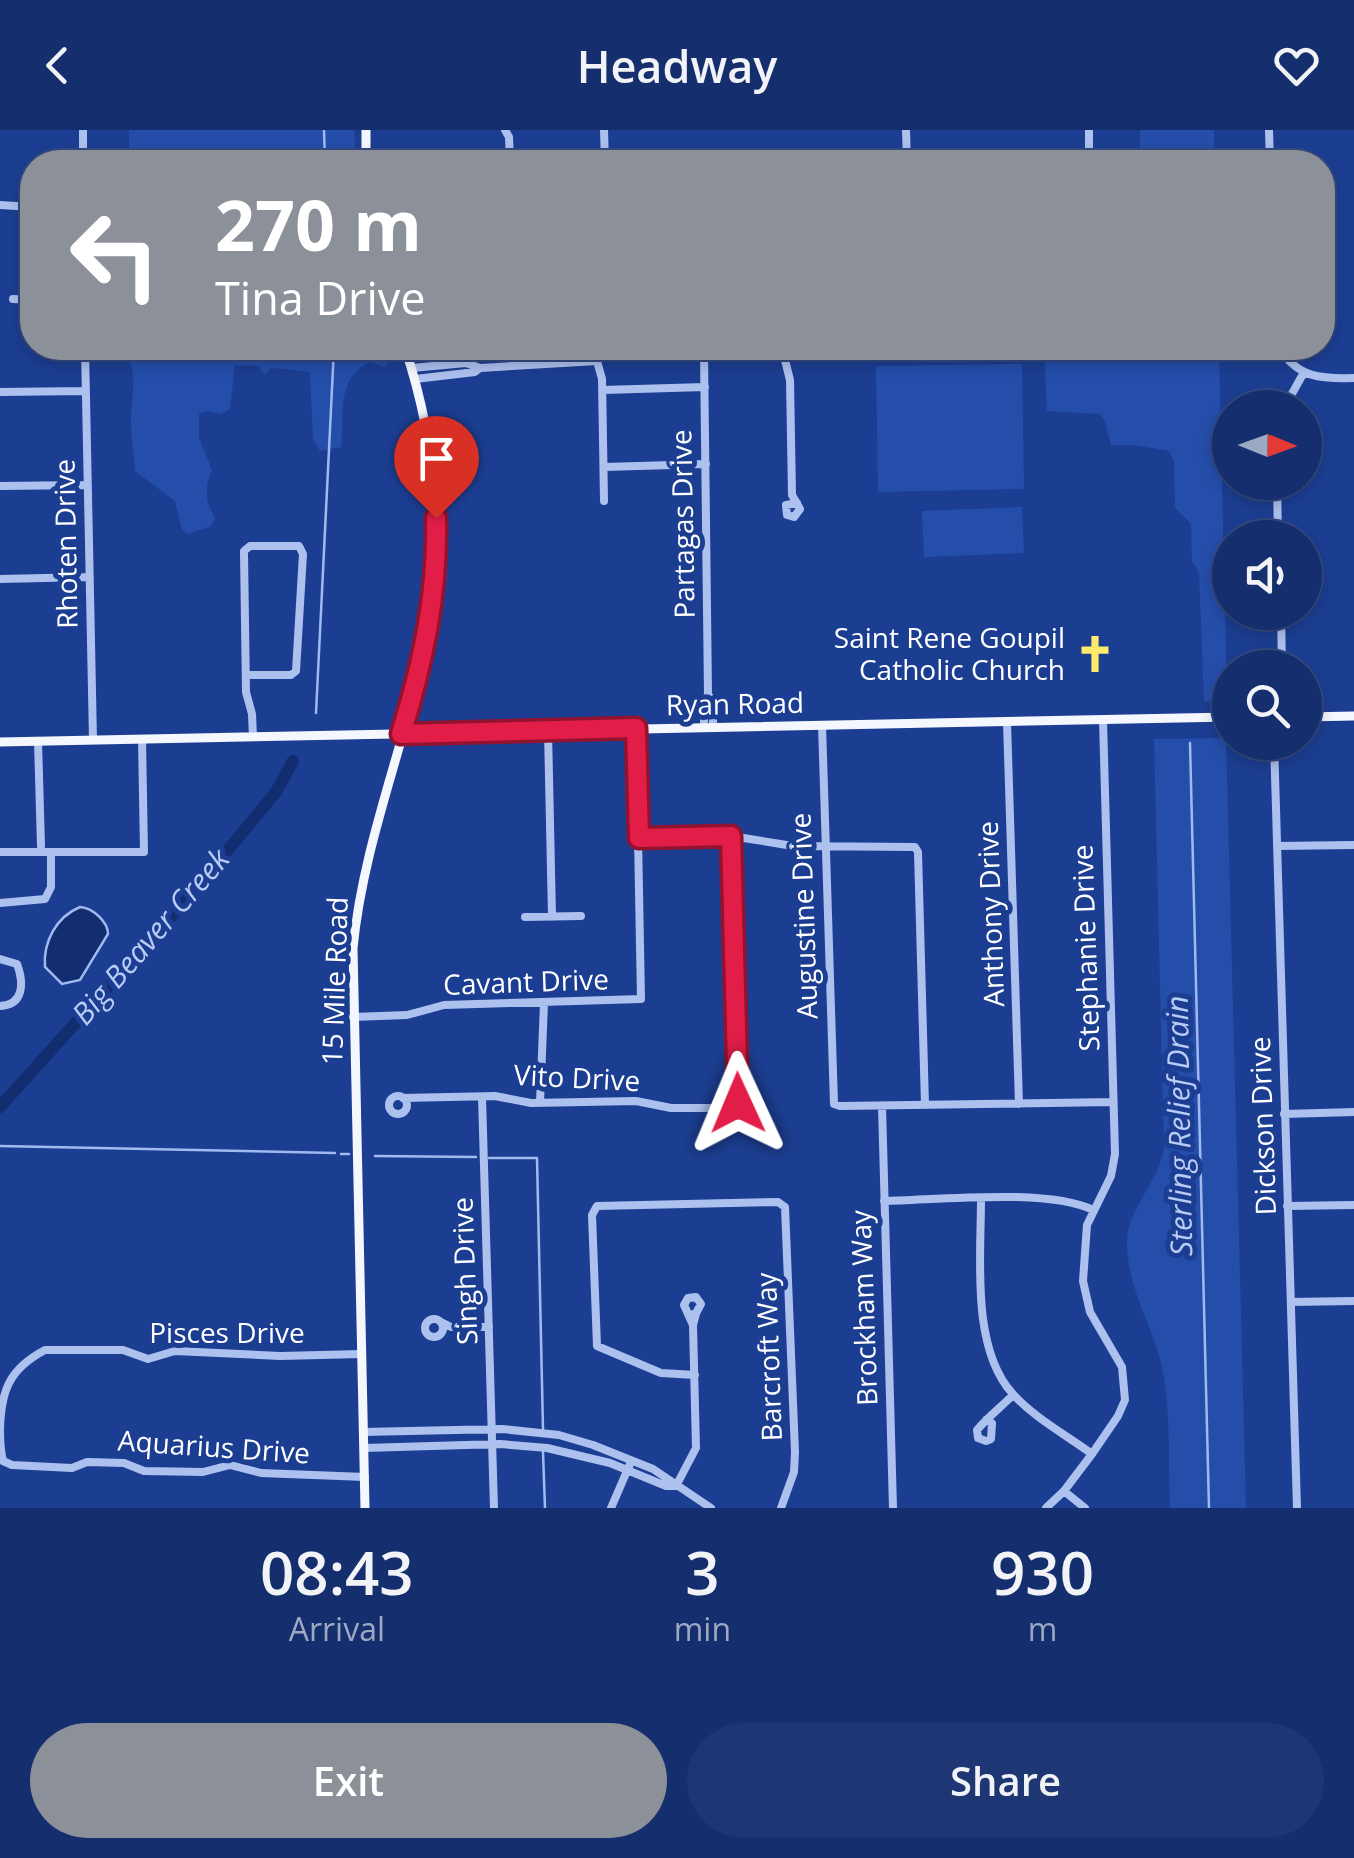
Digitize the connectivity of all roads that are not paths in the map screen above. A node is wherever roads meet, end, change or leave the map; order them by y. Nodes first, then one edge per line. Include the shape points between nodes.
1 (13, 299) dead end
2 (20, 299) edge
3 (84, 360) edge
4 (409, 360) edge
5 (704, 360) edge
6 (785, 360) edge
7 (1288, 360) edge
8 (412, 368) junction
9 (480, 368) junction
10 (1303, 374) junction
11 (1354, 378) edge
12 (415, 380) junction
13 (704, 387) junction
14 (602, 390) junction
15 (1294, 390) edge
16 (85, 391) junction
17 (0, 392) edge
18 (706, 464) junction
19 (604, 466) junction
20 (87, 484) junction
21 (0, 486) edge
22 (604, 501) dead end
23 (792, 501) dead end
24 (89, 577) junction
25 (0, 579) edge
26 (246, 676) junction
27 (1354, 716) edge
28 (1322, 717) edge
29 (1212, 718) edge
30 (1103, 720) junction
31 (1007, 722) junction
32 (822, 726) junction
33 (709, 727) junction
34 (636, 728) junction
35 (548, 730) junction
36 (401, 734) junction
37 (253, 737) junction
38 (142, 739) junction
39 (92, 740) junction
40 (38, 741) junction
41 (0, 742) edge
42 (1275, 760) edge
43 (731, 836) junction
44 (639, 838) junction
45 (1354, 844) edge
46 (41, 846) dead end
47 (825, 846) junction
48 (1277, 846) junction
49 (0, 852) edge
50 (51, 854) junction
51 (0, 903) edge
52 (582, 916) dead end
53 (525, 917) dead end
54 (552, 917) junction
55 (0, 959) edge
56 (544, 1003) junction
57 (0, 1006) edge
58 (352, 1017) junction
59 (482, 1096) junction
60 (403, 1098) junction
61 (414, 1100) junction
62 (1113, 1102) junction
63 (540, 1103) junction
64 (1019, 1104) junction
65 (926, 1105) junction
66 (882, 1106) junction
67 (406, 1108) junction
68 (1354, 1112) edge
69 (1284, 1114) junction
70 (980, 1199) junction
71 (884, 1200) junction
72 (1354, 1205) edge
73 (1287, 1206) junction
74 (1093, 1210) junction
75 (1354, 1301) edge
76 (1291, 1302) junction
77 (693, 1314) dead end
78 (441, 1322) junction
79 (489, 1327) junction
80 (451, 1328) junction
81 (441, 1334) junction
82 (362, 1354) junction
83 (695, 1375) junction
84 (1013, 1395) junction
85 (991, 1420) dead end
86 (492, 1429) junction
87 (364, 1432) junction
88 (493, 1444) junction
89 (364, 1448) junction
90 (1092, 1454) junction
91 (4, 1461) joint
92 (630, 1464) junction
93 (364, 1477) junction
94 (676, 1486) junction
95 (1064, 1491) junction
96 (493, 1506) edge
97 (366, 1508) edge
98 (611, 1508) edge
99 (711, 1508) edge
100 (780, 1508) edge
101 (893, 1508) edge
102 (1046, 1508) edge
103 (1085, 1508) edge
104 (1297, 1508) edge

1 - 2 street
3 - 16 street, Rhoten Drive
4 - 8 main road, 15 Mile Road
5 - 13 street, Partagas Drive
6 - 23 street
7 - 10 street
8 - 9 street
8 - 12 main road, 15 Mile Road
9 - 12 street
9 - 14 street via 592,360 599,364
10 - 11 street
10 - 15 street
12 - 36 main road, 15 Mile Road via 433,474 436,560 429,626
13 - 14 street
13 - 18 street, Partagas Drive
14 - 19 street
16 - 17 street
16 - 20 street, Rhoten Drive
18 - 19 street
18 - 33 street, Partagas Drive
19 - 22 street
20 - 21 street
20 - 24 street, Rhoten Drive
24 - 25 street
24 - 39 street, Rhoten Drive
26 - 26 street via 244,551 300,546 296,671
26 - 37 street
27 - 28 main road
29 - 30 main road, Ryan Road
30 - 31 main road, Ryan Road
30 - 62 street, Stephanie Drive
31 - 32 main road, Ryan Road
31 - 64 street, Anthony Drive
32 - 33 main road, Ryan Road
32 - 47 street, Augustine Drive
33 - 34 main road, Ryan Road
34 - 35 main road, Ryan Road
34 - 44 street
35 - 36 main road, Ryan Road
35 - 54 street
36 - 37 main road, Ryan Road
36 - 58 main road, 15 Mile Road via 358,900
37 - 38 main road, Ryan Road
38 - 39 main road, Ryan Road
38 - 50 street via 144,852
39 - 40 main road, Ryan Road
40 - 41 main road, Ryan Road
40 - 46 street
42 - 48 street, Dickson Drive
43 - 44 street
43 - 47 street
43 - 63 street, Vito Drive via 738,1105
44 - 56 street, Cavant Drive via 641,999
45 - 48 street
47 - 65 street via 918,852
47 - 66 street, Augustine Drive via 832,1098 840,1106
48 - 69 street, Dickson Drive
49 - 50 street
50 - 51 street via 46,899
52 - 54 street
53 - 54 street
55 - 57 street via 17,964 20,981 18,1000
56 - 58 street, Cavant Drive via 444,1004 407,1015
56 - 63 street
58 - 82 main road, 15 Mile Road
59 - 61 street, Vito Drive
59 - 63 street, Vito Drive
59 - 79 street, Singh Drive
60 - 61 street, Vito Drive
60 - 67 street
60 - 67 street via 392,1099 389,1107 397,1114
61 - 67 street
62 - 64 street
62 - 74 street, Stephanie Drive via 1111,1176
64 - 65 street
65 - 66 street
66 - 71 street, Brockham Way
68 - 69 street
69 - 73 street, Dickson Drive
70 - 71 street
70 - 74 street via 1053,1199
70 - 84 street via 986,1344
71 - 101 street, Brockham Way
72 - 73 street
73 - 76 street, Dickson Drive
74 - 90 street via 1083,1244 1086,1298 1122,1367 1126,1391
75 - 76 street
76 - 104 street, Dickson Drive
77 - 83 street
78 - 80 street
78 - 81 street
78 - 81 street via 430,1320 424,1329 430,1337
79 - 80 street
79 - 86 street, Singh Drive
80 - 81 street
82 - 87 main road, 15 Mile Road
82 - 91 street, Pisces Drive via 172,1352 148,1359 120,1350 45,1350 2,1391
83 - 94 street via 696,1448
83 - 100 street, Barcroft Way via 661,1373 597,1346 595,1208 783,1204 787,1210 795,1452
84 - 85 street
84 - 90 street
86 - 87 street
86 - 88 street, Singh Drive
86 - 92 street via 559,1436
87 - 89 main road, 15 Mile Road
88 - 89 street
88 - 92 street
88 - 96 street, Singh Drive
89 - 93 main road, 15 Mile Road
90 - 95 street
91 - 93 street, Aquarius Drive via 203,1472 236,1466 261,1474
92 - 94 street
92 - 98 street
93 - 97 main road, 15 Mile Road
94 - 99 street
95 - 102 street
95 - 103 street

